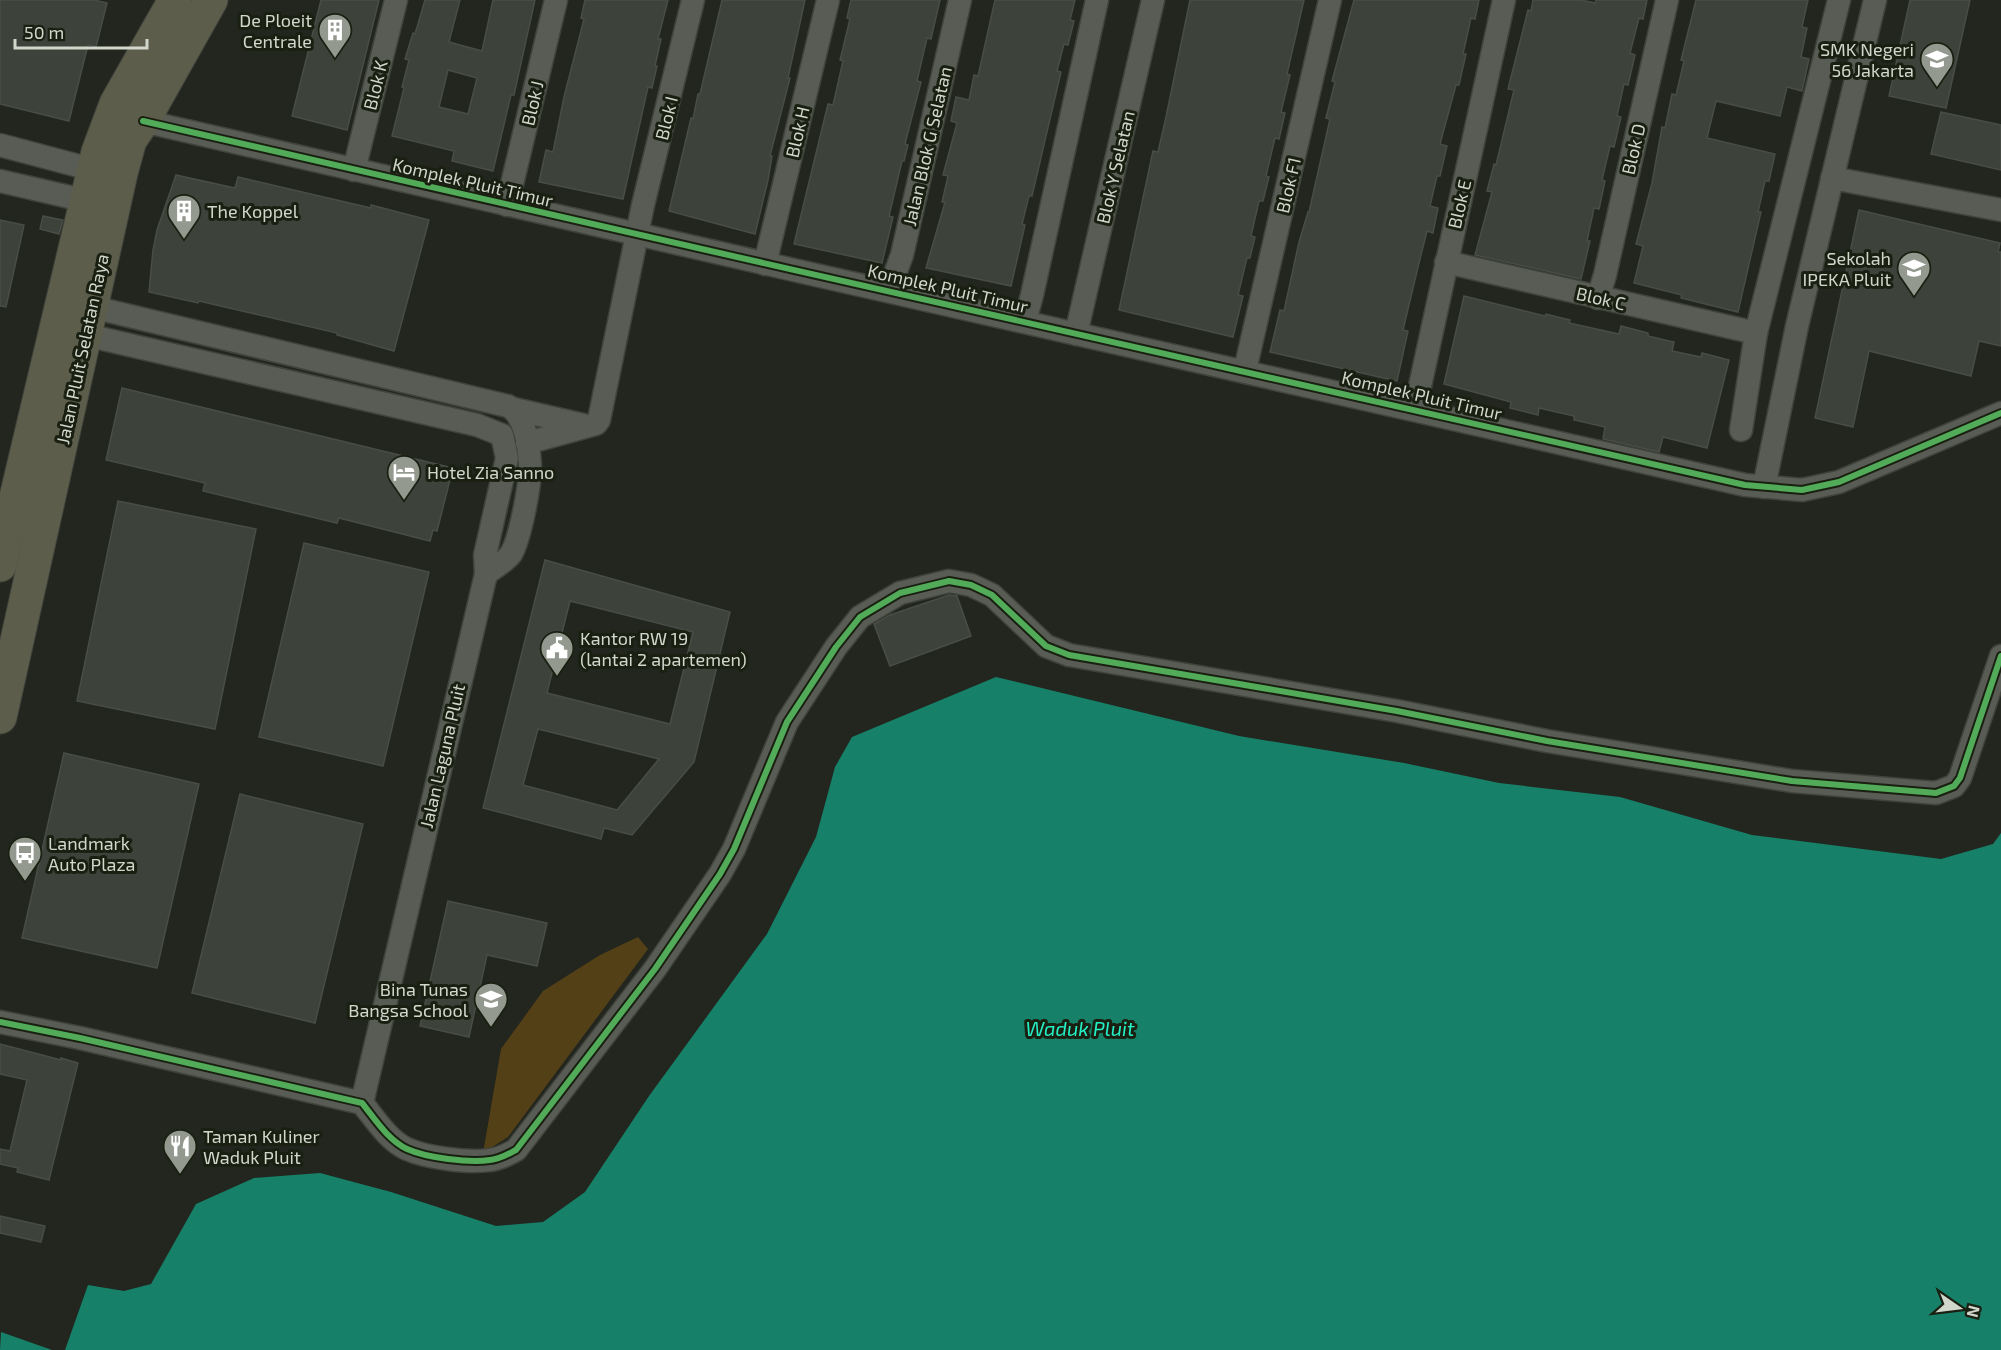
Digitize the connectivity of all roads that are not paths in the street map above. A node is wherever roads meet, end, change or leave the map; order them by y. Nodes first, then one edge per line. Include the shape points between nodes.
1 (211, 0) edge
2 (396, 0) edge
3 (556, 0) edge
4 (693, 0) edge
5 (828, 0) edge
6 (960, 0) edge
7 (1096, 0) edge
8 (1153, 0) edge
9 (1330, 0) edge
10 (1504, 0) edge
11 (1666, 0) edge
12 (1839, 0) edge
13 (1875, 0) edge
14 (178, 16) edge
15 (143, 121) junction
16 (0, 144) edge
17 (94, 170) junction
18 (354, 170) junction
19 (1832, 178) junction
20 (0, 181) edge
21 (87, 201) junction
22 (507, 205) junction
23 (2001, 210) edge
24 (637, 235) junction
25 (1446, 262) junction
26 (765, 264) junction
27 (889, 290) junction
28 (1598, 298) junction
29 (89, 321) junction
30 (1025, 321) junction
31 (1076, 333) junction
32 (1756, 333) junction
33 (252, 345) junction
34 (1245, 370) junction
35 (246, 373) junction
36 (514, 409) junction
37 (1415, 409) junction
38 (2001, 413) edge
39 (588, 426) junction
40 (1741, 430) dead end
41 (527, 443) junction
42 (1755, 486) junction
43 (0, 565) edge
44 (486, 574) junction
45 (2001, 656) edge
46 (2, 698) edge
47 (0, 1022) edge
48 (362, 1103) junction

1 - 14 highway, Jalan Pluit Selatan Raya
2 - 18 street, Blok K
3 - 22 street, Blok J
4 - 24 street, Blok I
5 - 26 street, Blok H
6 - 27 street, Jalan Blok G Selatan via 902,255
7 - 30 street
8 - 31 street, Blok Y Selatan
9 - 34 street, Blok F1
10 - 25 street, Blok E
11 - 28 street, Blok D
12 - 32 street
13 - 19 street
14 - 15 highway, Jalan Pluit Selatan Raya
14 - 17 highway, Jalan Pluit Selatan Raya via 116,104
15 - 18 street, Komplek Pluit Timur
15 - 29 highway, Jalan Pluit Selatan Raya via 130,140 121,173
16 - 17 street
17 - 21 highway, Jalan Pluit Selatan Raya
18 - 22 street, Komplek Pluit Timur
19 - 23 street
19 - 42 street
20 - 21 street
21 - 43 highway, Jalan Pluit Selatan Raya
22 - 24 street, Komplek Pluit Timur
24 - 26 street, Komplek Pluit Timur
24 - 39 street, Blok I via 599,420
25 - 28 street, Blok C
25 - 37 street, Blok E
26 - 27 street, Komplek Pluit Timur
27 - 30 street, Komplek Pluit Timur
28 - 32 street, Blok C
29 - 33 street
29 - 35 street
29 - 46 highway, Jalan Pluit Selatan Raya
30 - 31 street, Komplek Pluit Timur
31 - 34 street, Komplek Pluit Timur
32 - 40 street
33 - 35 street
33 - 36 street
34 - 37 street, Komplek Pluit Timur
35 - 44 street, Jalan Laguna Pluit via 477,425 502,435 507,458 485,555
36 - 39 street
36 - 41 street
37 - 42 street, Komplek Pluit Timur
38 - 42 street, Komplek Pluit Timur via 1839,482 1802,490
39 - 41 street
41 - 44 street via 530,473 520,526 510,555
44 - 48 street, Jalan Laguna Pluit
45 - 48 street via 1960,778 1954,786 1936,793 1792,781 1069,655 1046,646 992,595 971,585 949,581 919,587 900,593 860,617 836,647 787,722 720,874 655,969 516,1150 491,1160 458,1159 407,1149 391,1138
47 - 48 street

